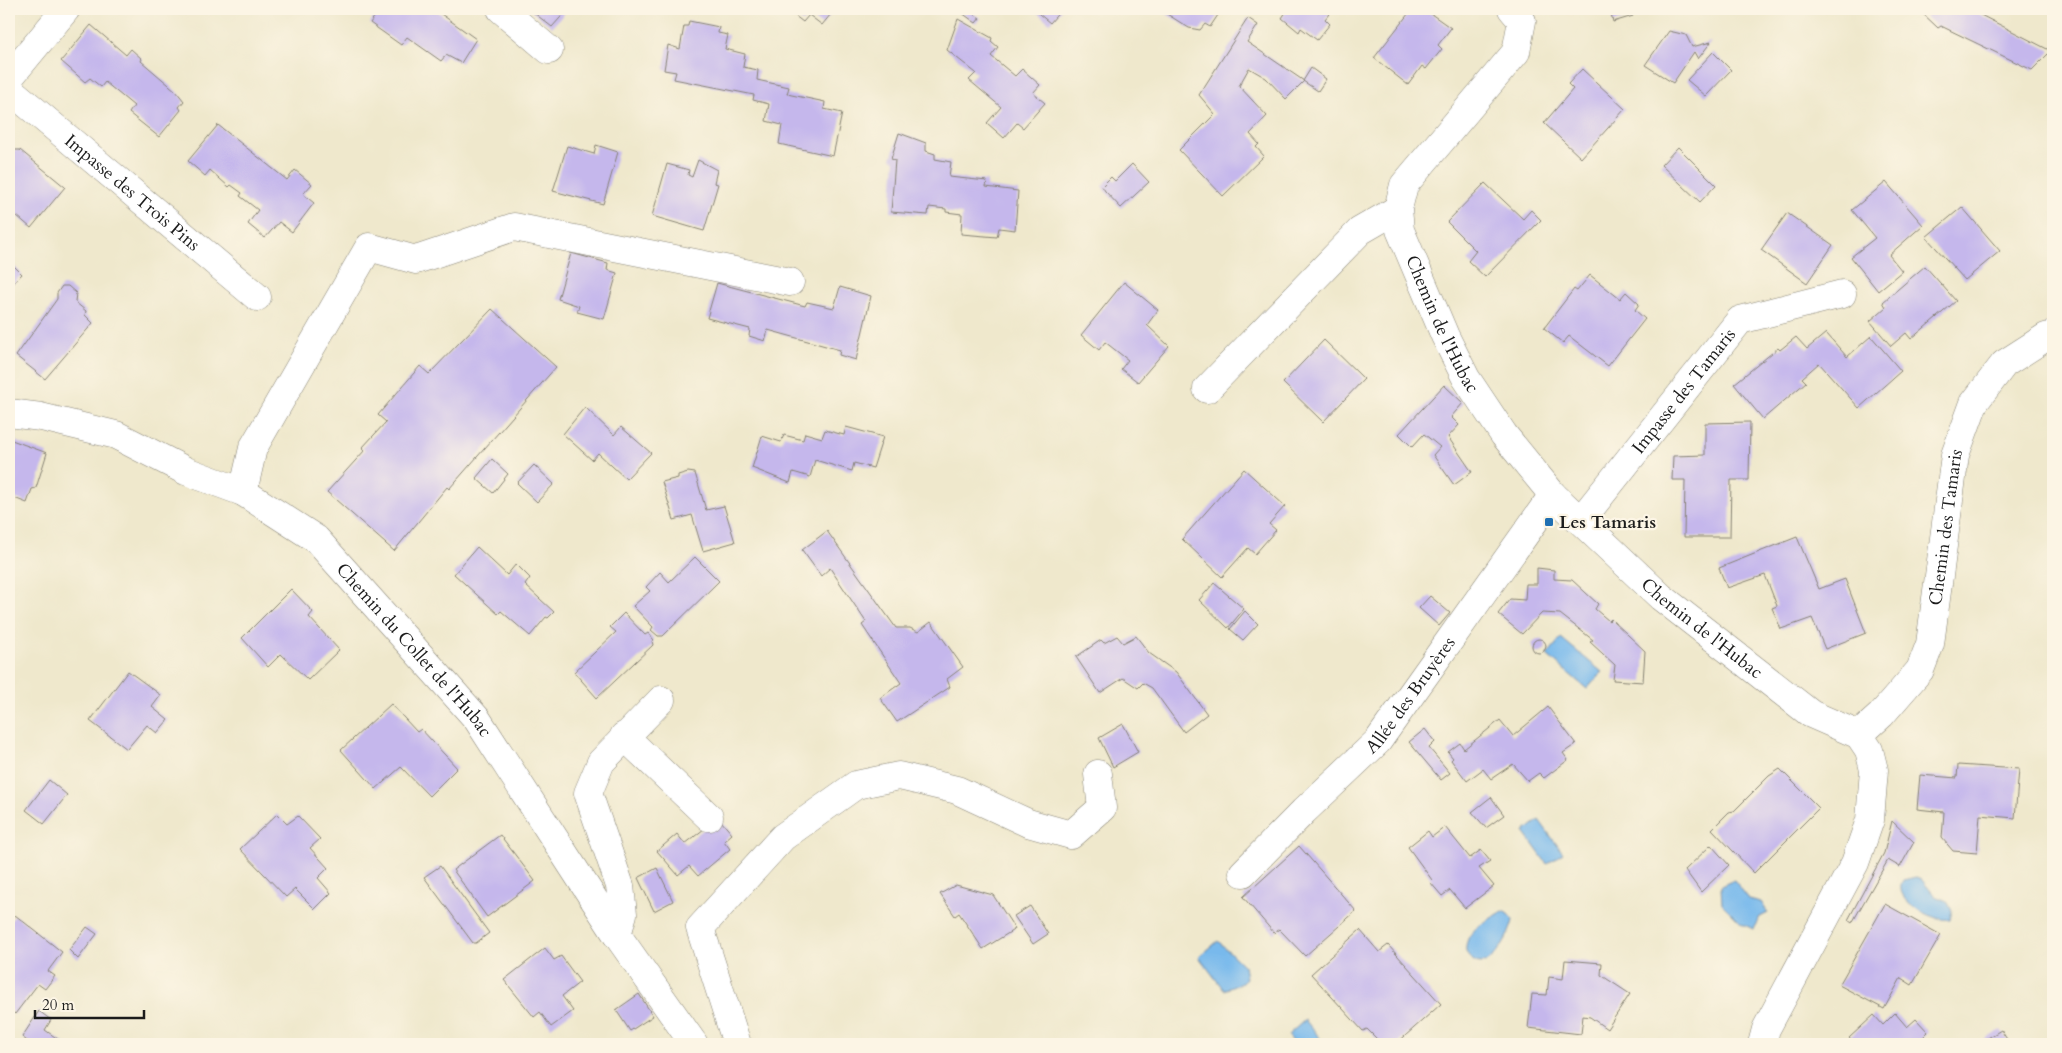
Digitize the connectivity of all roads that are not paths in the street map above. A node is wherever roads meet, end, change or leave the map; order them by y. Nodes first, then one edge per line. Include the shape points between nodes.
1 (66, 9) edge
2 (501, 9) edge
3 (1512, 9) edge
4 (548, 50) dead end
5 (9, 78) edge
6 (9, 89) edge
7 (1398, 208) junction
8 (790, 282) dead end
9 (1842, 294) dead end
10 (257, 297) dead end
11 (2053, 335) edge
12 (1207, 389) dead end
13 (9, 413) edge
14 (243, 492) junction
15 (1553, 495) junction
16 (1581, 520) junction
17 (661, 700) dead end
18 (1858, 735) junction
19 (624, 736) junction
20 (1098, 774) dead end
21 (709, 817) dead end
22 (1243, 873) dead end
23 (617, 935) junction
24 (694, 1044) edge
25 (737, 1044) edge
26 (1762, 1044) edge

1 - 5 street
2 - 4 street
3 - 7 street, Chemin de l'Hubac via 1522,21 1516,52 1404,185
6 - 10 street, Impasse des Trois Pins
7 - 12 street via 1360,231
7 - 15 street, Chemin de l'Hubac via 1400,230 1466,378 1504,435
8 - 14 street via 514,227 416,260 369,247 253,448
9 - 16 street, Impasse des Tamaris via 1740,320
11 - 18 street, Chemin des Tamaris via 2004,364 1974,404 1955,455 1930,644 1920,670
13 - 14 street, Chemin du Collet de l'Hubac via 41,417 116,435 186,470
14 - 23 street, Chemin du Collet de l'Hubac via 316,539 477,719
15 - 16 street, Chemin de l'Hubac
15 - 22 street, Allée des Bruyères via 1378,741
16 - 18 street, Chemin de l'Hubac via 1661,597 1811,714
17 - 19 street
18 - 26 street via 1869,750 1874,770 1870,820 1855,863 1766,1029
19 - 21 street
19 - 23 street via 601,762 588,793 620,886 623,914
20 - 25 street via 1102,808 1071,835 1028,823 957,790 900,776 856,785 783,836 700,928
23 - 24 street, Chemin du Collet de l'Hubac

